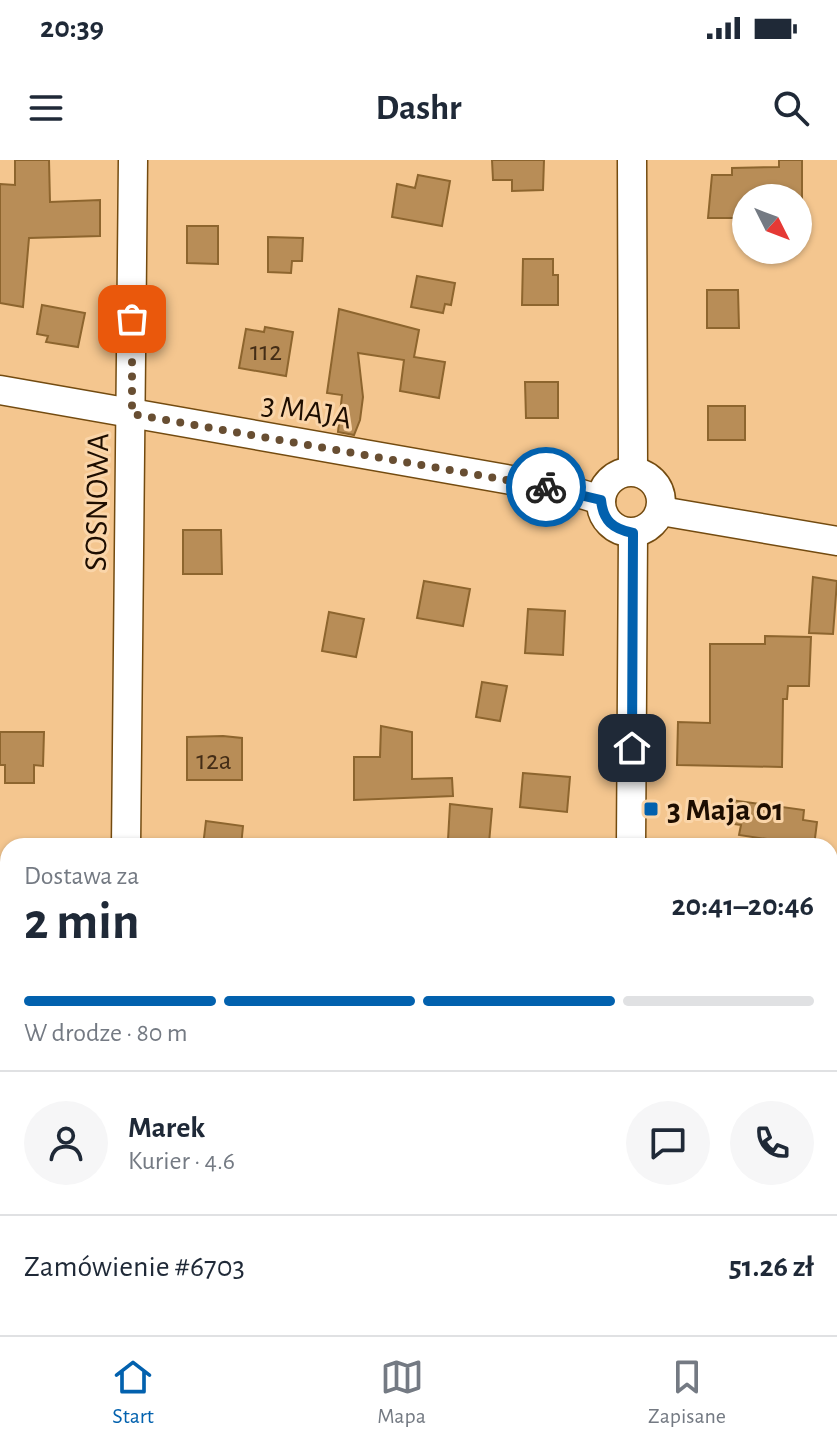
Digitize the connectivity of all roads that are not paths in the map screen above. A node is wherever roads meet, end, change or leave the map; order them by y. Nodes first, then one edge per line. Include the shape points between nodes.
1 (133, 160) edge
2 (632, 160) edge
3 (0, 390) edge
4 (132, 414) junction
5 (633, 471) junction
6 (601, 500) junction
7 (661, 511) junction
8 (633, 533) junction
9 (837, 541) edge
10 (126, 838) edge
11 (631, 838) edge

1 - 4 street, SOSNOWA
2 - 5 street
3 - 4 street, 3 MAJA
4 - 6 street, 3 MAJA
4 - 10 street, SOSNOWA
5 - 6 street via 608,482
5 - 7 street via 657,486
6 - 8 street via 605,518
7 - 8 street via 648,528
7 - 9 street
8 - 11 street

